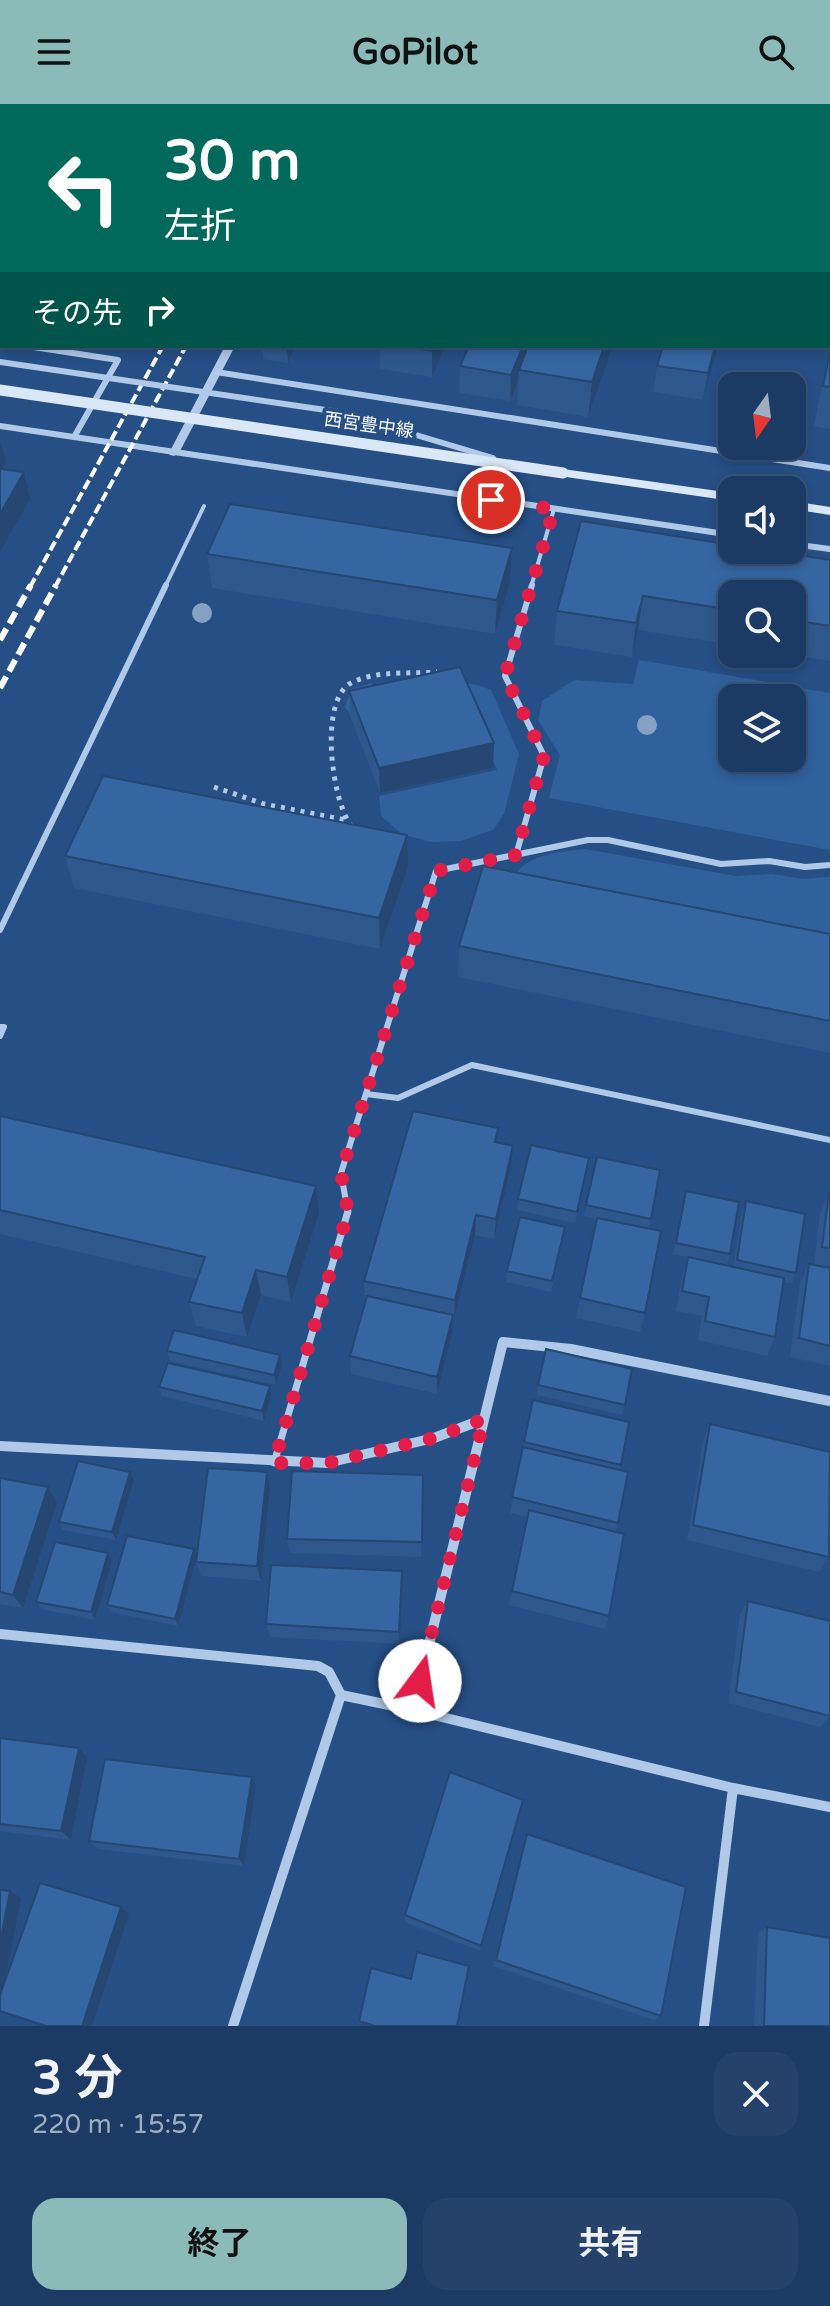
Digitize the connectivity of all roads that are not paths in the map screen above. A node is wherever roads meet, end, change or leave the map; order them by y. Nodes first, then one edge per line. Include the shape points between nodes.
1 (40, 348) edge
2 (229, 348) edge
3 (0, 362) edge
4 (216, 372) junction
5 (0, 390) edge
6 (0, 426) edge
7 (74, 437) junction
8 (174, 453) junction
9 (509, 463) junction
10 (830, 468) edge
11 (718, 495) edge
12 (204, 506) dead end
13 (806, 507) edge
14 (554, 509) junction
15 (830, 511) edge
16 (718, 533) edge
17 (806, 546) edge
18 (830, 549) edge
19 (516, 855) junction
20 (830, 865) edge
21 (0, 930) edge
22 (0, 1027) edge
23 (0, 1036) edge
24 (366, 1094) junction
25 (830, 1140) edge
26 (830, 1401) edge
27 (484, 1419) junction
28 (0, 1446) edge
29 (274, 1463) junction
30 (0, 1634) edge
31 (341, 1695) junction
32 (413, 1710) junction
33 (733, 1788) junction
34 (830, 1807) edge
35 (233, 2026) edge
36 (704, 2026) edge

1 - 7 street via 118,360
2 - 4 street
3 - 9 street, bridge via 339,412
4 - 8 street
4 - 10 street
5 - 9 main road, 西宮豊中線, bridge
6 - 7 street
7 - 8 street
8 - 14 street
9 - 11 main road, 西宮豊中線, bridge
12 - 21 lane
13 - 15 main road
14 - 16 street
14 - 19 lane via 505,676 544,756
17 - 18 street
19 - 20 lane via 608,840 721,864
19 - 24 lane via 436,871
22 - 23 lane
24 - 25 lane via 398,1098 472,1065
24 - 29 lane via 341,1173 348,1212
26 - 27 street via 571,1349 503,1342
27 - 29 street via 434,1438 327,1463
27 - 32 street
28 - 29 street
30 - 31 street via 318,1666 329,1672
31 - 32 street
31 - 35 street
32 - 33 street
33 - 34 street
33 - 36 street

